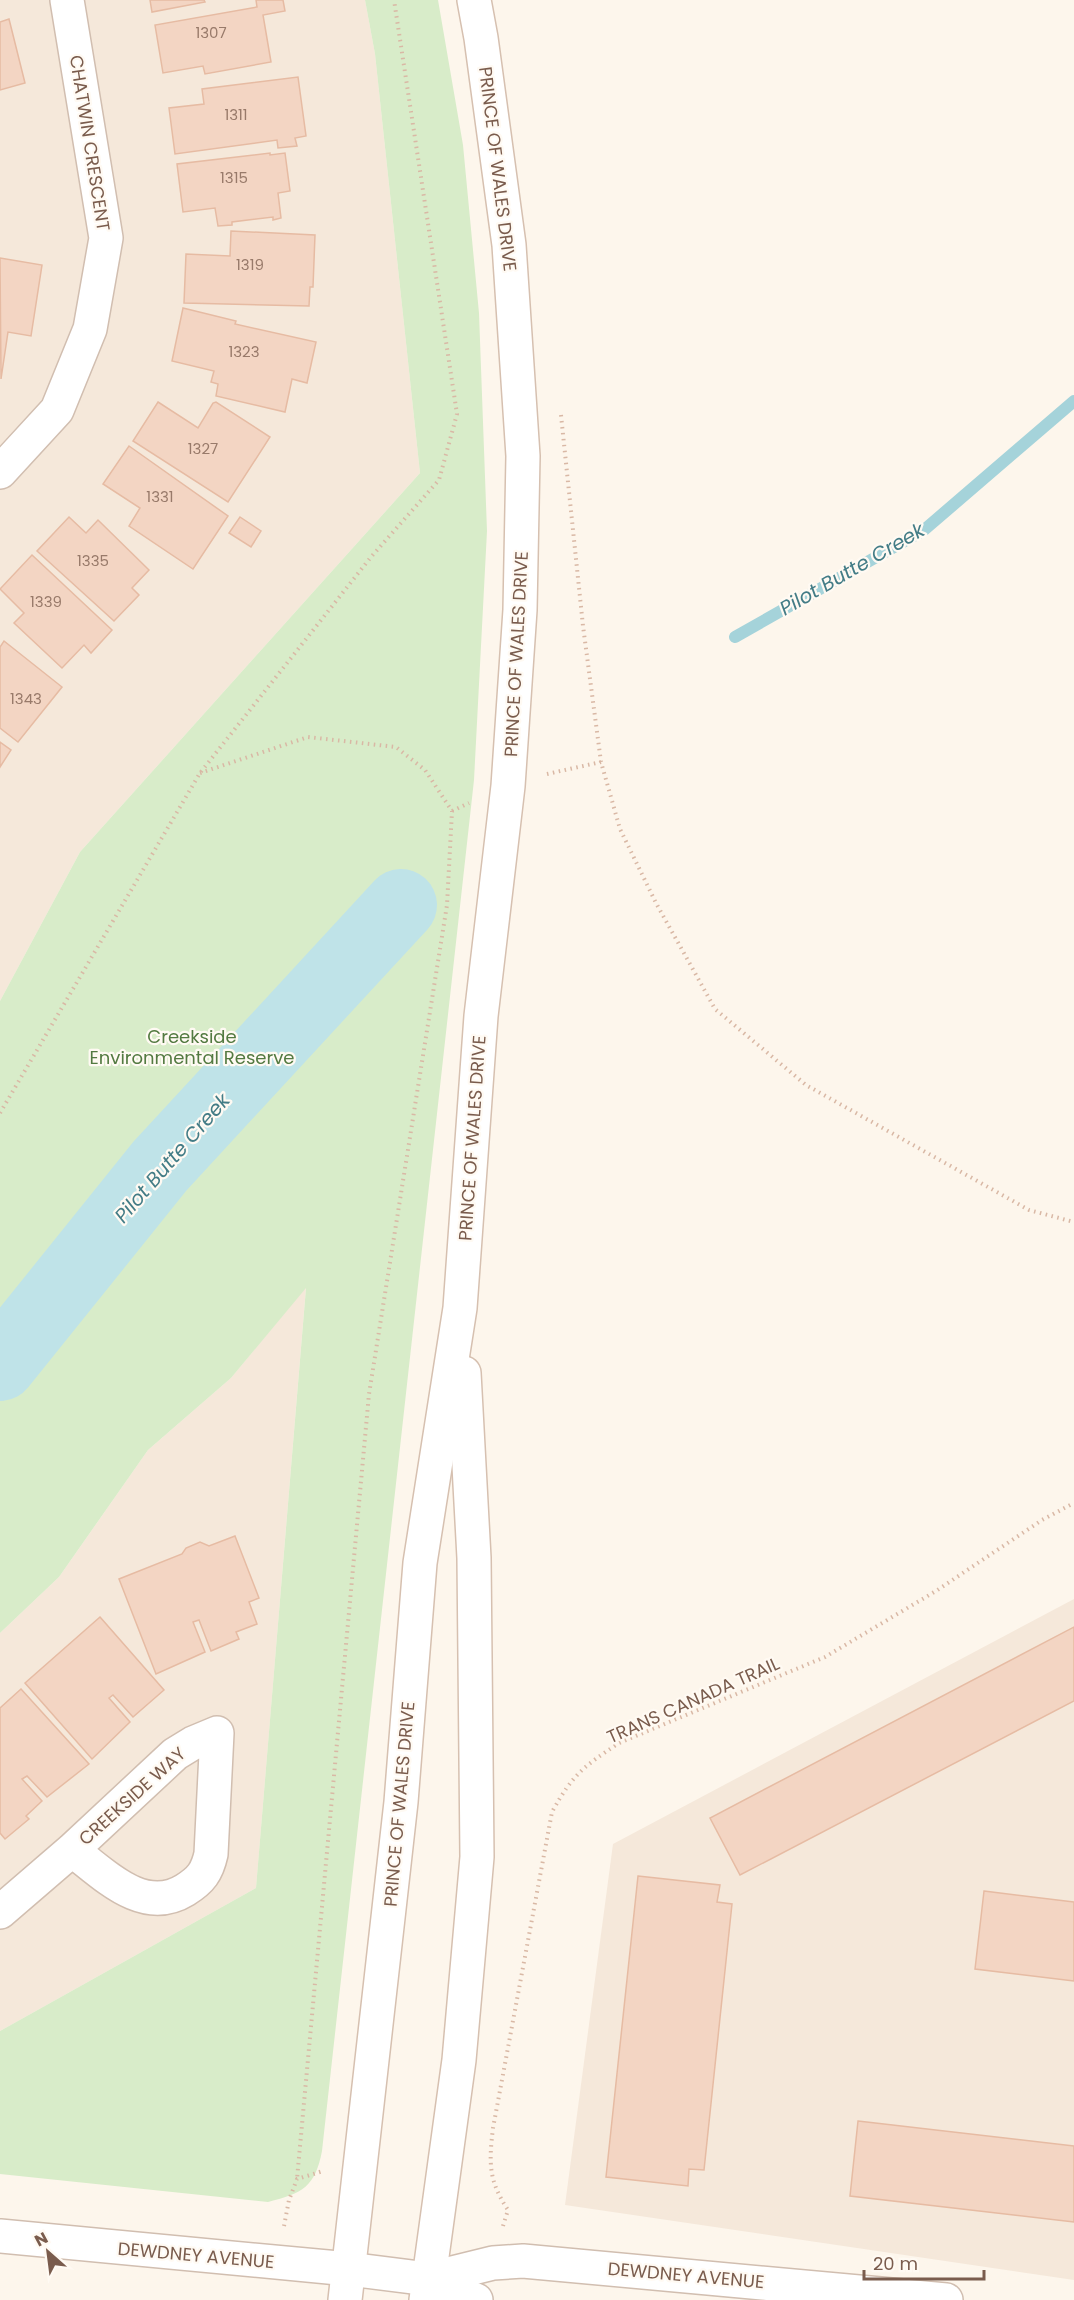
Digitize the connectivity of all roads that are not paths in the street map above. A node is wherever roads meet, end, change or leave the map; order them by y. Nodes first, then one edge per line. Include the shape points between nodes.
1 (67, 0) edge
2 (474, 0) edge
3 (0, 472) edge
4 (460, 1308) junction
5 (72, 1850) junction
6 (0, 1912) edge
7 (0, 2236) edge
8 (347, 2284) edge
9 (428, 2290) edge
10 (476, 2300) edge
11 (946, 2300) edge

1 - 3 main road, CHATWIN CRESCENT via 106,238 90,329 57,410
2 - 4 main road, PRINCE OF WALES DRIVE via 509,245 523,456 520,610 508,786 481,1016
4 - 8 main road, PRINCE OF WALES DRIVE via 420,1563 401,1802
4 - 9 main road, PRINCE OF WALES DRIVE via 474,1558 477,1857 459,2060
5 - 5 main road, CREEKSIDE WAY via 125,1890 141,1897 176,1895 194,1884 207,1872 211,1854 218,1733 175,1754
5 - 6 main road, CREEKSIDE WAY
7 - 8 main road, DEWDNEY AVENUE
8 - 9 main road, DEWDNEY AVENUE
9 - 10 main road, DEWDNEY AVENUE
9 - 11 main road, DEWDNEY AVENUE via 493,2263 523,2261

